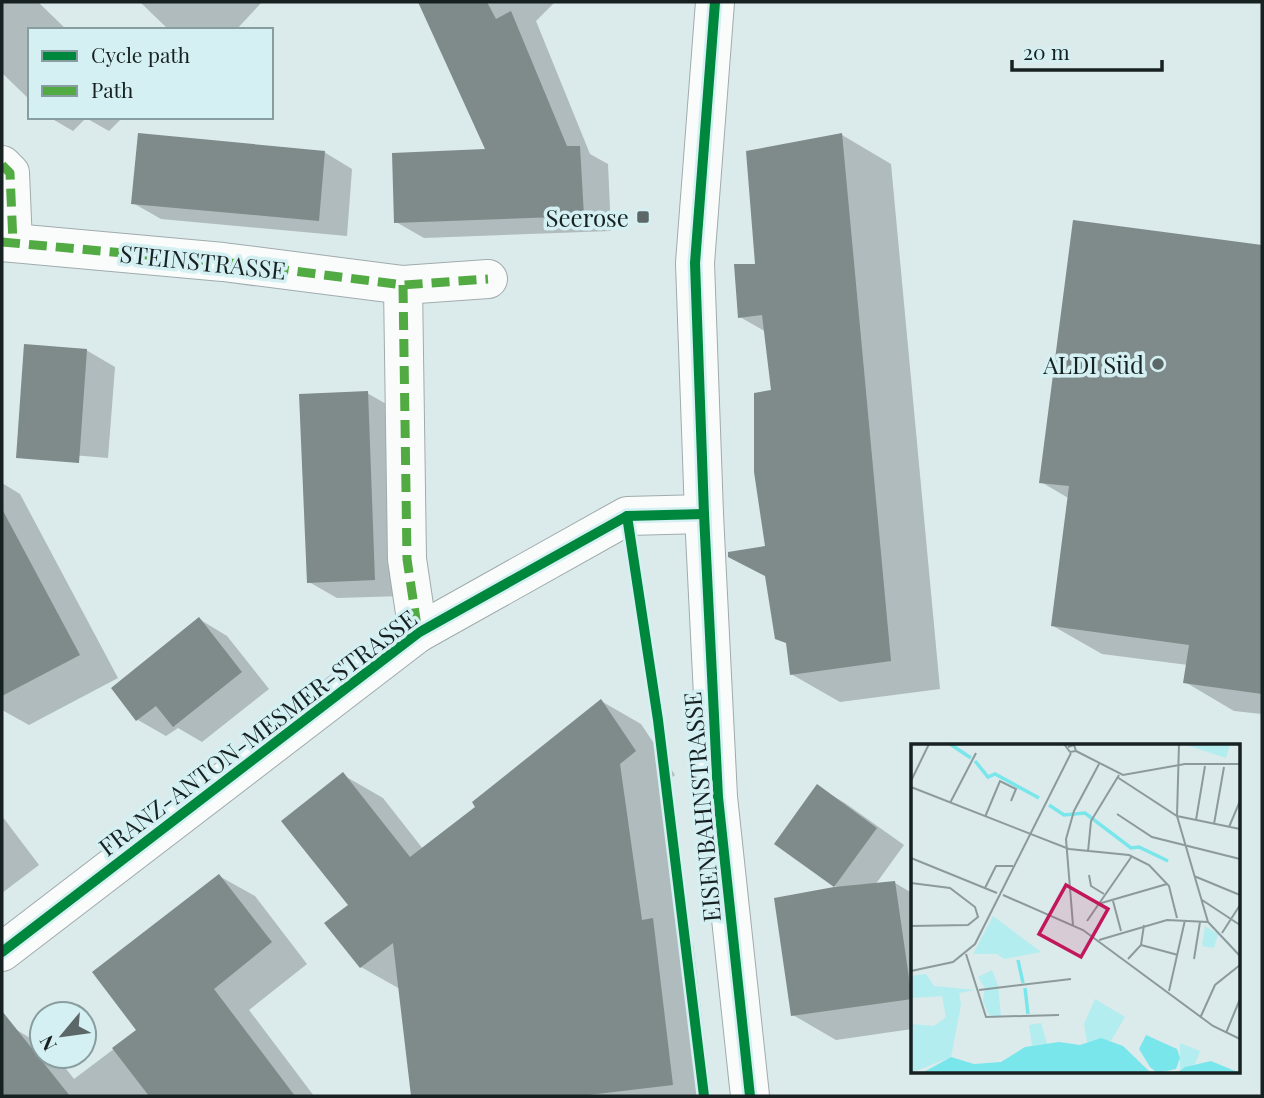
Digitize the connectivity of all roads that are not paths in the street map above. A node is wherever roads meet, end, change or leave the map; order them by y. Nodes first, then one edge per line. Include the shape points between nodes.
1 (715, 2) edge
2 (2, 166) edge
3 (7, 242) edge
4 (488, 279) dead end
5 (403, 285) junction
6 (704, 514) junction
7 (418, 633) junction
8 (2, 952) edge
9 (750, 1096) edge

1 - 6 street, EISENBAHNSTRASSE via 695,263
2 - 3 street via 10,173
3 - 5 street, STEINSTRASSE
4 - 5 street, STEINSTRASSE
5 - 7 street via 407,559
6 - 7 street, FRANZ-ANTON-MESMER-STRASSE via 627,516
6 - 9 street, EISENBAHNSTRASSE via 718,797
7 - 8 street, FRANZ-ANTON-MESMER-STRASSE

